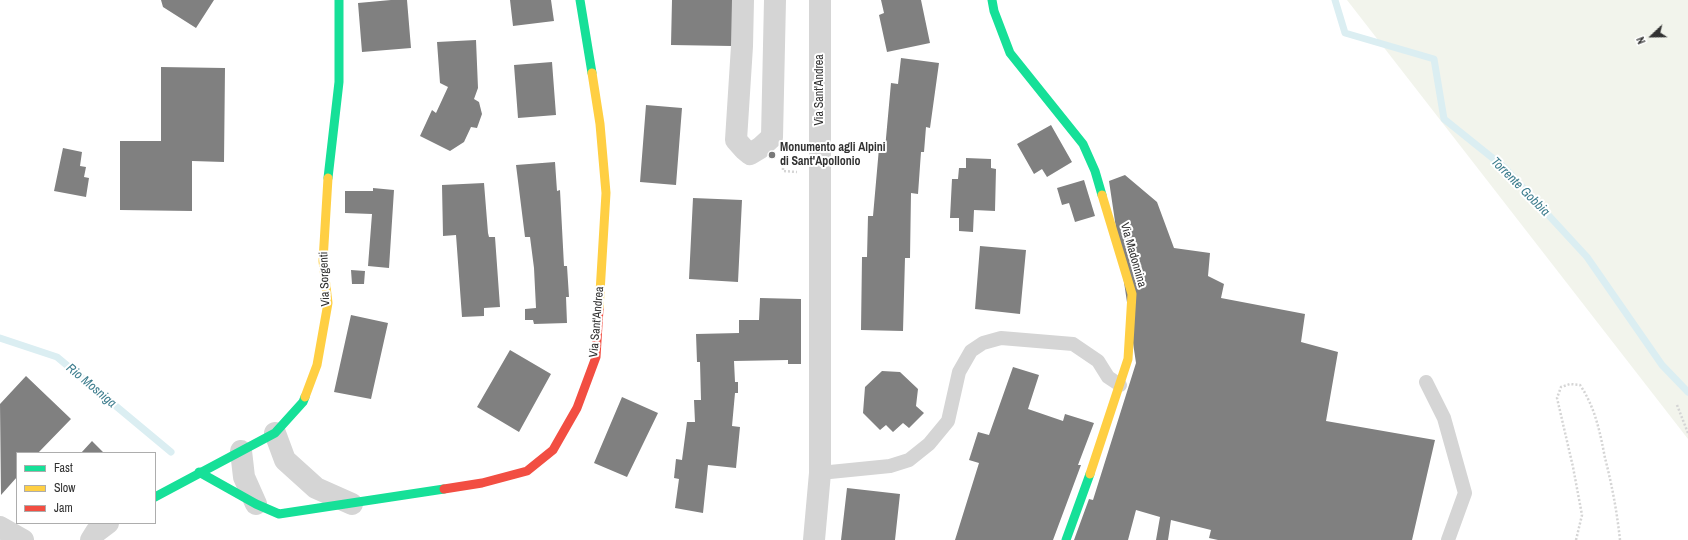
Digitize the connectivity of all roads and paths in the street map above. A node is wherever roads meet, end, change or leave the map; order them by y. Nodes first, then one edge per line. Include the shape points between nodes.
1 (339, 0) edge
2 (580, 0) edge
3 (743, 0) edge
4 (775, 0) edge
5 (820, 0) edge
6 (992, 0) edge
7 (772, 137) junction
8 (820, 173) junction
9 (1426, 382) dead end
10 (1120, 385) junction
11 (1677, 405) dead end
12 (275, 433) junction
13 (1688, 433) edge
14 (241, 451) junction
15 (199, 472) junction
16 (820, 473) junction
17 (156, 496) edge
18 (256, 504) junction
19 (352, 504) junction
20 (107, 524) edge
21 (0, 527) edge
22 (23, 540) edge
23 (91, 540) edge
24 (814, 540) edge
25 (1066, 540) edge
26 (1448, 540) edge
27 (1576, 540) edge
28 (1620, 540) edge

1 - 12 street, Via Sorgenti via 339,82 329,167 323,260 328,303 317,365 303,402
2 - 19 street, Via Sant'Andrea via 600,124 606,193 596,357 577,408 553,450 527,471 482,483
3 - 7 street via 736,140 750,154
4 - 7 street
5 - 8 street, Via Sant'Andrea
6 - 10 street, Via Madonnina via 1010,53 1083,144 1095,171 1132,294 1128,359
7 - 8 path via 783,138 783,171
8 - 16 street, Via Sant'Andrea
9 - 26 lane via 1444,418 1465,493
10 - 16 lane via 1108,377 1098,362 1073,344 1001,338 983,343 971,351 959,372 948,421 929,444 909,460 890,466
10 - 25 street, Via Madonnina
11 - 13 path
12 - 14 street, Via Sorgenti
12 - 19 street via 285,460 316,488
14 - 15 street, Via Sorgenti
14 - 18 street via 244,477
15 - 17 street, Via Sorgenti
15 - 18 street, Via Sant'Andrea
16 - 24 street, Via Sant'Andrea
18 - 19 street, Via Sant'Andrea via 279,514
20 - 23 street via 96,532
21 - 22 street
27 - 28 path via 1582,515 1557,398 1561,387 1570,384 1580,385 1598,424 1616,506

